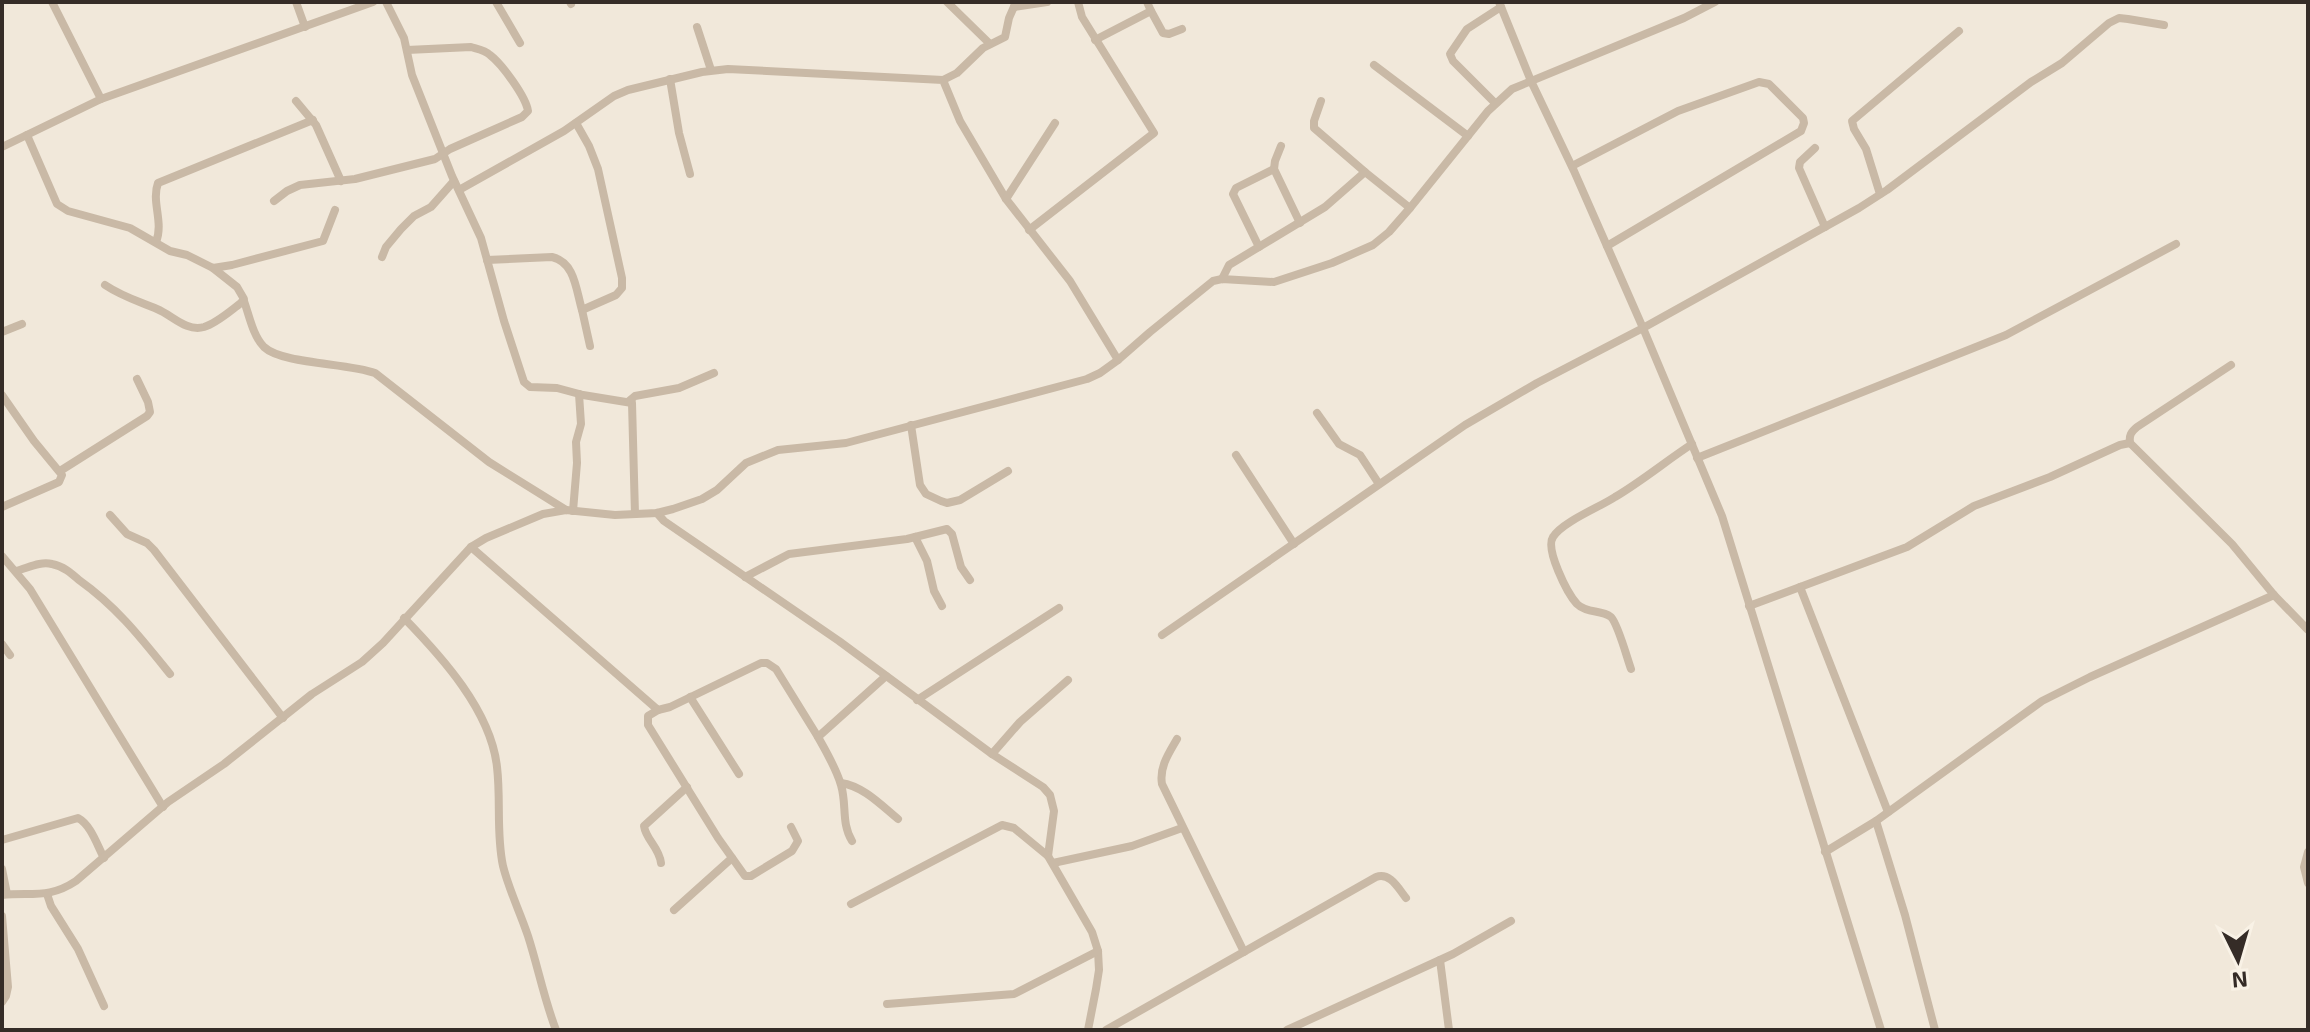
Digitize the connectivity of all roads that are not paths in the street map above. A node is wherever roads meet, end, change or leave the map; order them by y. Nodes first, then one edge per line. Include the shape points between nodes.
1 (52, 2) edge
2 (296, 2) edge
3 (373, 2) edge
4 (386, 2) edge
5 (496, 2) edge
6 (947, 2) edge
7 (1047, 2) edge
8 (1078, 2) edge
9 (1715, 2) edge
10 (1015, 5) edge
11 (1500, 5) edge
12 (1149, 7) edge
13 (2164, 25) dead end
14 (305, 27) junction
15 (697, 27) dead end
16 (1182, 29) dead end
17 (1959, 31) dead end
18 (1095, 40) junction
19 (520, 43) dead end
20 (990, 44) junction
21 (407, 50) junction
22 (1374, 65) dead end
23 (711, 70) junction
24 (670, 79) junction
25 (943, 80) junction
26 (1531, 81) junction
27 (101, 99) junction
28 (296, 101) dead end
29 (1321, 101) dead end
30 (1495, 103) junction
31 (313, 120) junction
32 (576, 123) junction
33 (1055, 123) dead end
34 (27, 135) junction
35 (1468, 136) junction
36 (1281, 146) dead end
37 (2, 147) edge
38 (1815, 148) dead end
39 (443, 155) junction
40 (1572, 166) junction
41 (1274, 169) junction
42 (1365, 172) junction
43 (690, 174) dead end
44 (341, 181) junction
45 (456, 185) junction
46 (1880, 194) junction
47 (1006, 199) junction
48 (274, 201) dead end
49 (1410, 208) junction
50 (335, 210) dead end
51 (1300, 223) junction
52 (1825, 227) junction
53 (1029, 230) junction
54 (156, 242) junction
55 (2176, 244) dead end
56 (1607, 246) junction
57 (1259, 247) junction
58 (382, 257) dead end
59 (487, 260) junction
60 (213, 268) junction
61 (1222, 279) junction
62 (105, 285) dead end
63 (244, 301) junction
64 (582, 310) junction
65 (22, 324) dead end
66 (1643, 328) junction
67 (2, 332) edge
68 (590, 346) dead end
69 (1118, 360) junction
70 (2231, 365) dead end
71 (714, 373) dead end
72 (137, 379) dead end
73 (579, 394) junction
74 (2, 395) edge
75 (629, 401) junction
76 (1317, 413) dead end
77 (911, 425) junction
78 (2130, 443) junction
79 (1692, 444) junction
80 (1236, 455) dead end
81 (1697, 458) junction
82 (60, 471) junction
83 (1008, 471) dead end
84 (1379, 484) junction
85 (2, 507) edge
86 (569, 511) junction
87 (657, 513) junction
88 (635, 514) junction
89 (110, 515) dead end
90 (915, 537) junction
91 (1294, 544) junction
92 (471, 547) junction
93 (2, 556) edge
94 (16, 571) junction
95 (745, 577) junction
96 (970, 580) dead end
97 (1800, 587) junction
98 (2274, 595) junction
99 (942, 606) dead end
100 (1749, 606) junction
101 (1059, 608) dead end
102 (404, 618) junction
103 (2308, 630) edge
104 (1162, 635) dead end
105 (2, 644) edge
106 (10, 655) dead end
107 (1631, 669) dead end
108 (170, 674) dead end
109 (886, 676) junction
110 (1068, 680) dead end
111 (690, 697) junction
112 (917, 700) junction
113 (658, 710) junction
114 (283, 718) junction
115 (818, 737) junction
116 (1177, 739) dead end
117 (992, 754) junction
118 (739, 774) dead end
119 (841, 783) junction
120 (687, 787) junction
121 (163, 807) junction
122 (1888, 812) junction
123 (898, 819) dead end
124 (1876, 821) junction
125 (791, 827) dead end
126 (1182, 828) junction
127 (2, 840) edge
128 (852, 841) dead end
129 (1825, 852) junction
130 (2308, 852) edge
131 (104, 858) junction
132 (732, 858) junction
133 (1051, 860) junction
134 (661, 863) dead end
135 (2, 869) edge
136 (2308, 883) edge
137 (47, 894) junction
138 (4, 895) edge
139 (1406, 898) dead end
140 (851, 904) dead end
141 (674, 910) dead end
142 (2, 916) edge
143 (1511, 921) dead end
144 (1098, 951) junction
145 (1244, 952) junction
146 (1440, 960) junction
147 (2, 1002) edge
148 (887, 1004) dead end
149 (104, 1006) dead end
150 (556, 1030) edge
151 (1088, 1030) edge
152 (1106, 1030) edge
153 (1287, 1030) edge
154 (1449, 1030) edge
155 (1881, 1030) edge
156 (1935, 1030) edge

1 - 27 street
2 - 14 street
3 - 14 street
4 - 21 street
5 - 19 street
6 - 20 street
7 - 10 street
8 - 18 street
9 - 26 street
10 - 20 street via 1005,37
11 - 26 street
11 - 30 street via 1467,29 1450,54
12 - 16 street via 1163,33
12 - 18 street
13 - 46 street via 2119,18 2109,23
14 - 27 street
15 - 23 street
17 - 46 street via 1852,121
18 - 53 street via 1154,133
20 - 25 street
21 - 39 street
21 - 39 street via 482,50 528,107 522,117
22 - 35 street
23 - 24 street
23 - 25 street
24 - 32 street via 614,96
24 - 43 street
25 - 47 street via 960,121
26 - 30 street
26 - 40 street
27 - 34 street
28 - 31 street
29 - 42 street via 1314,128
30 - 35 street
31 - 44 street
31 - 54 street via 158,183
32 - 45 street
32 - 64 street via 598,169 623,283 616,295
33 - 47 street
34 - 37 street
34 - 54 street via 57,204
35 - 49 street
36 - 41 street
38 - 52 street via 1799,168
39 - 44 street
39 - 45 street
40 - 56 street
40 - 56 street via 1678,111 1759,82 1769,84 1803,118 1801,131
41 - 51 street
41 - 57 street via 1233,194
42 - 49 street
42 - 51 street
44 - 48 street via 300,185
45 - 58 street via 448,185 436,202 414,216
45 - 59 street
46 - 52 street
47 - 53 street
49 - 61 street via 1373,245 1332,263 1274,282
50 - 60 street via 323,241
51 - 57 street
52 - 66 street
53 - 69 street via 1070,281
54 - 60 street
55 - 81 street via 2006,335
56 - 66 street
57 - 61 street via 1229,265
59 - 64 street via 562,259
59 - 73 street via 524,382
60 - 63 street via 237,287
61 - 69 street
62 - 63 street via 193,328 206,326
63 - 86 street via 264,347 276,354 375,373 489,462
64 - 68 street
65 - 67 street
66 - 79 street
66 - 84 street via 1477,418
69 - 77 street via 1087,379
70 - 78 street via 2131,431
71 - 75 street
72 - 82 street via 148,402 147,416
73 - 75 street
73 - 86 street via 581,424
74 - 82 street
75 - 88 street
76 - 84 street via 1339,444 1360,455
77 - 83 street via 926,494 947,503 960,500
77 - 87 street via 846,443 761,456 702,499
78 - 97 street via 1974,506 1907,547
78 - 98 street via 2232,544
79 - 81 street
79 - 107 street via 1558,531 1551,543 1573,598 1586,611 1611,617
80 - 91 street
81 - 100 street via 1722,516
82 - 85 street via 59,482
84 - 91 street
86 - 88 street
86 - 92 street via 534,518
87 - 88 street
87 - 95 street
89 - 114 street via 127,534 154,550
90 - 95 street via 789,554
90 - 96 street via 950,531
90 - 99 street
91 - 104 street
92 - 102 street
92 - 113 street
93 - 94 street
94 - 108 street via 41,563 63,568 125,618
94 - 121 street
95 - 109 street
97 - 100 street
97 - 122 street
98 - 103 street
98 - 122 street via 2042,701
100 - 129 street
101 - 112 street
102 - 114 street via 362,662
102 - 150 street via 460,683 489,737 497,763 503,864
105 - 106 street
109 - 112 street
109 - 115 street
110 - 117 street
111 - 113 street
111 - 115 street via 767,663 776,669
111 - 118 street
112 - 117 street
113 - 120 street via 647,722
114 - 121 street
115 - 119 street
116 - 126 street via 1160,775
117 - 133 street via 1050,795
119 - 123 street via 864,792
119 - 128 street via 844,826
120 - 132 street
120 - 134 street via 644,826
121 - 131 street
122 - 124 street
124 - 129 street
124 - 156 street
125 - 132 street via 797,846 751,876 745,876
126 - 133 street via 1132,846
126 - 145 street
127 - 131 street via 78,818
129 - 155 street
130 - 136 street
131 - 137 street via 63,890
132 - 141 street
133 - 140 street via 1014,828 1002,825
133 - 144 street
135 - 138 street
137 - 138 street
137 - 149 street
139 - 145 street via 1381,875
142 - 147 street via 8,987
143 - 146 street
144 - 148 street via 1014,994
144 - 151 street
145 - 152 street
146 - 153 street
146 - 154 street

